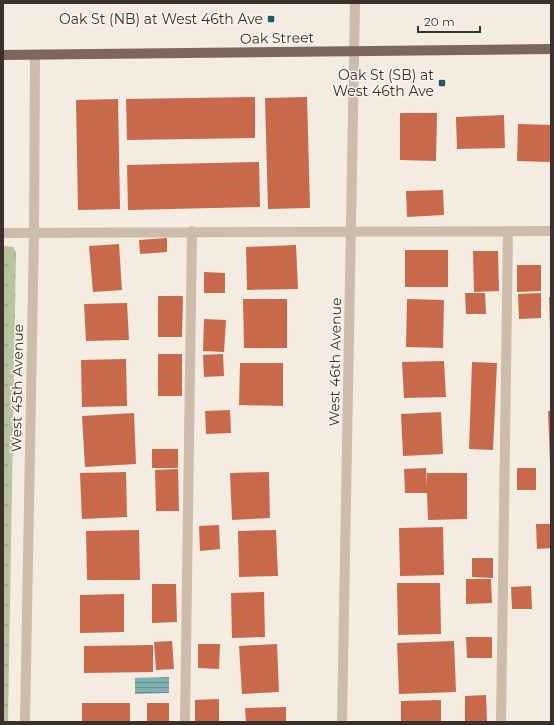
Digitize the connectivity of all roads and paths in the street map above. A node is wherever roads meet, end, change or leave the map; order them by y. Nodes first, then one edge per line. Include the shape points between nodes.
1 (355, 3) edge
2 (551, 49) edge
3 (354, 51) junction
4 (3, 55) edge
5 (35, 55) junction
6 (351, 230) junction
7 (192, 231) junction
8 (508, 231) junction
9 (551, 231) edge
10 (34, 232) junction
11 (3, 233) edge
12 (25, 722) edge
13 (185, 722) edge
14 (342, 722) edge
15 (501, 722) edge

1 - 3 street, West 46th Avenue
2 - 3 main road, Oak Street
3 - 5 main road, Oak Street
3 - 6 street, West 46th Avenue
4 - 5 main road, Oak Street
5 - 10 street, West 45th Avenue
6 - 7 street
6 - 8 street
6 - 14 street, West 46th Avenue
7 - 10 street
7 - 13 street
8 - 9 street
8 - 15 street
10 - 11 street
10 - 12 street, West 45th Avenue

